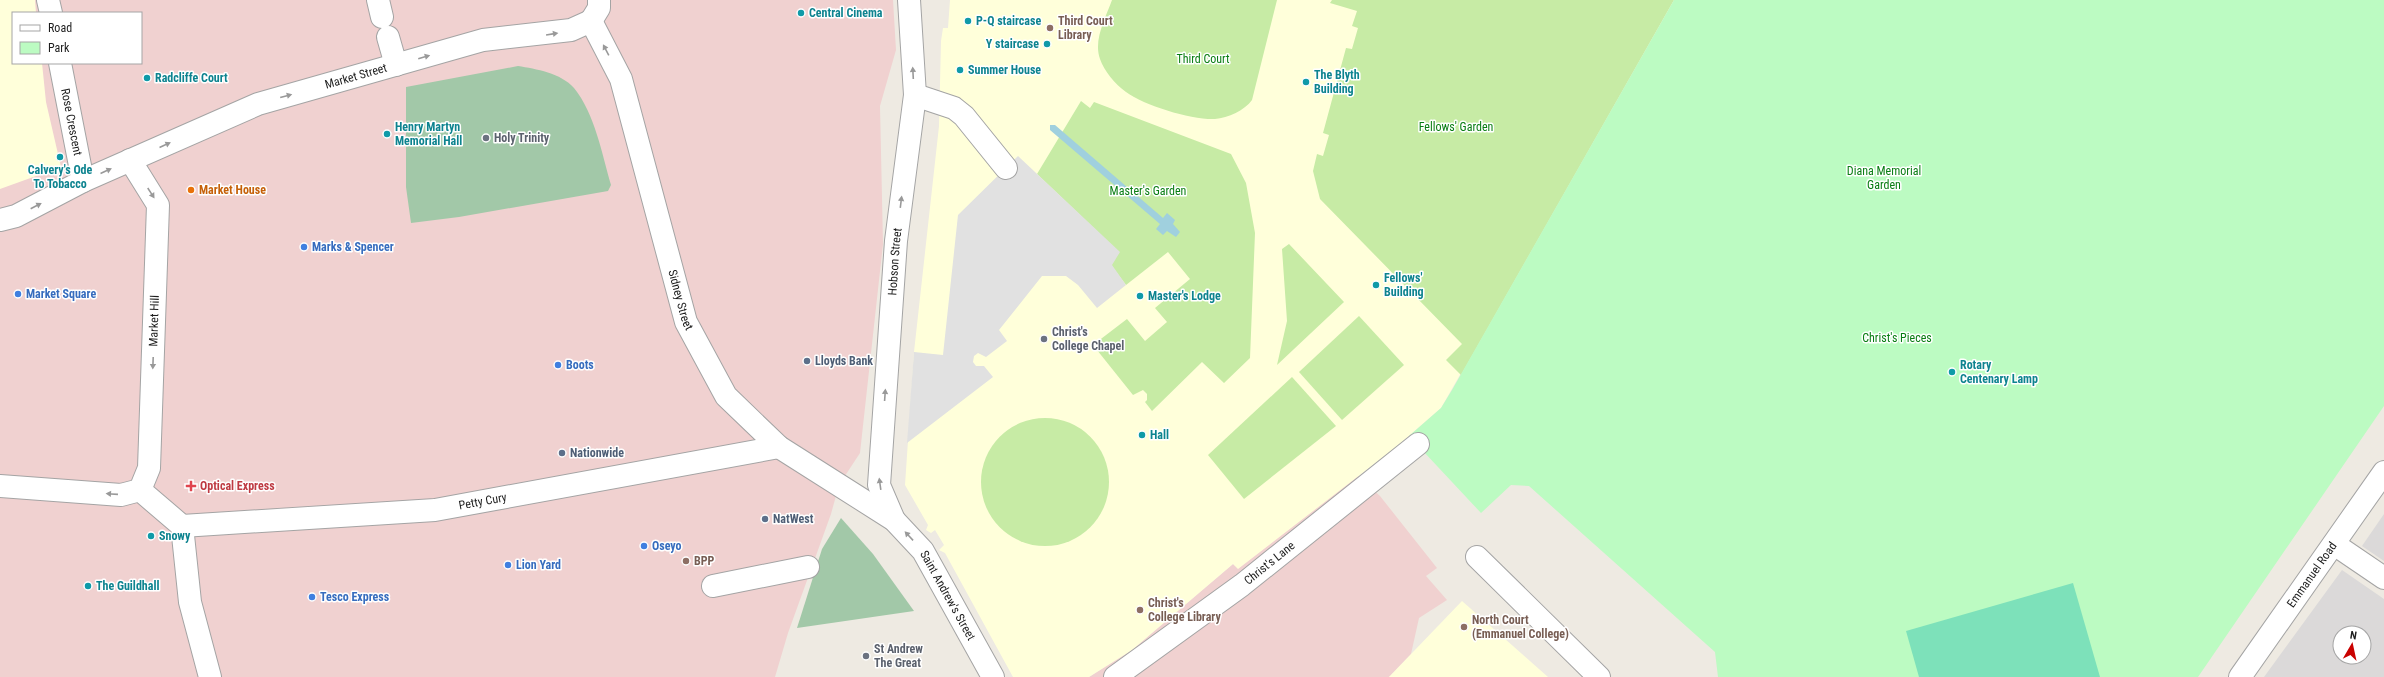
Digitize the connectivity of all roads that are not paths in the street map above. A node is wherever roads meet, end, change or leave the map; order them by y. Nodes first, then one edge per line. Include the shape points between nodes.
1 (48, 0) edge
2 (599, 0) edge
3 (909, 0) edge
4 (51, 12) edge
5 (383, 18) edge
6 (591, 21) junction
7 (60, 64) edge
8 (396, 66) junction
9 (915, 95) junction
10 (130, 160) junction
11 (1006, 168) dead end
12 (83, 181) junction
13 (0, 220) edge
14 (1418, 444) dead end
15 (779, 447) junction
16 (2384, 472) edge
17 (0, 486) edge
18 (140, 490) junction
19 (894, 520) junction
20 (182, 526) junction
21 (2334, 544) junction
22 (1477, 557) dead end
23 (808, 567) dead end
24 (2384, 578) edge
25 (713, 586) dead end
26 (210, 677) edge
27 (993, 677) edge
28 (1115, 677) edge
29 (1598, 677) edge
30 (2240, 677) edge

1 - 4 street
2 - 6 street via 599,8
9 -> 3 street, Hobson Street
5 - 8 street
8 -> 6 street, Market Street via 483,40 571,30
15 -> 6 street, Sidney Street via 726,396 686,322 621,79
7 - 12 street, Rose Crescent
10 -> 8 street, Market Street via 258,104
9 - 11 street via 954,108 964,116
19 -> 9 street, Hobson Street via 879,485 896,241
12 -> 10 street
10 -> 18 street, Market Hill via 158,205 149,468
13 -> 12 street via 16,216
14 - 28 street, Christ's Lane via 1242,585
15 - 19 street, Sidney Street
15 - 20 street, Petty Cury via 435,510
16 - 21 street, Emmanuel Road
18 -> 17 street via 121,494
18 - 20 street
27 -> 19 street, Saint Andrew's Street via 923,551
20 - 26 street via 190,602
21 - 24 street
21 - 30 street, Emmanuel Road
22 - 29 street
23 - 25 street

